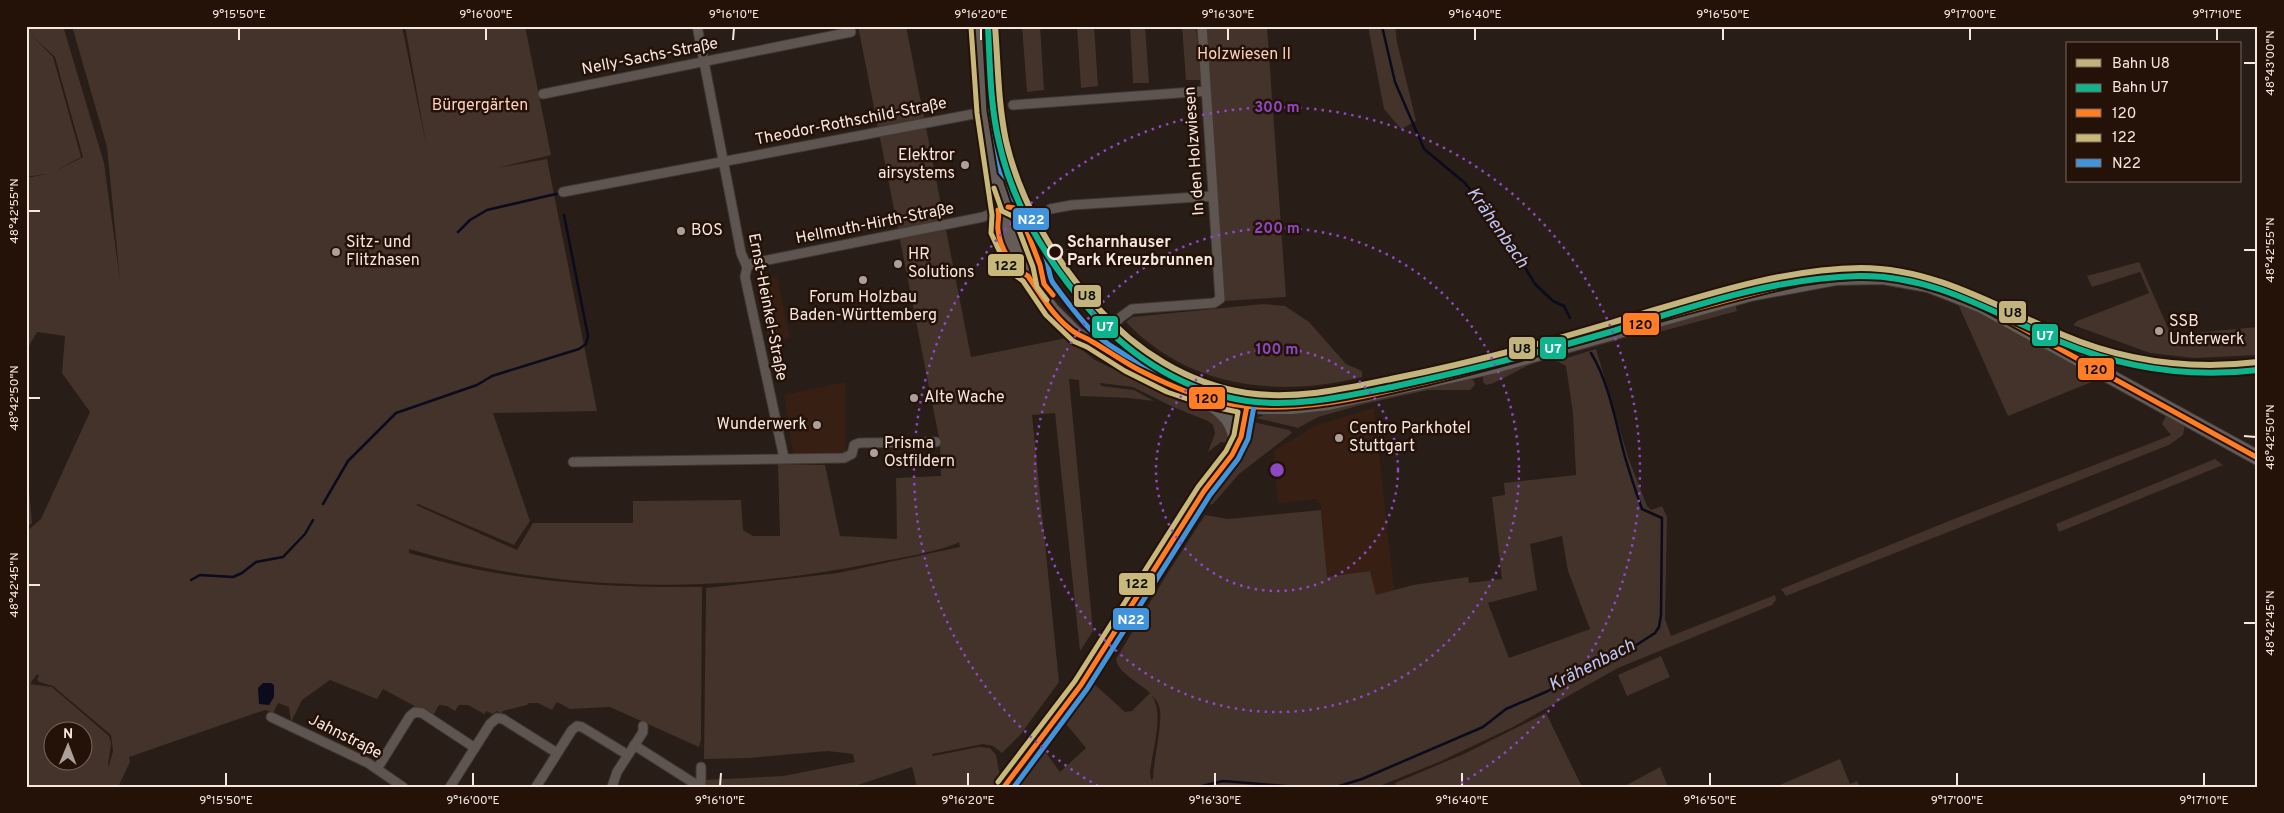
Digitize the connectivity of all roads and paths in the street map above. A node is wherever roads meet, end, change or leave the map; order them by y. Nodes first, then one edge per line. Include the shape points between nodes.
1 (697, 26) edge
2 (978, 26) edge
3 (1202, 26) edge
4 (851, 32) dead end
5 (704, 61) junction
6 (1206, 91) junction
7 (543, 94) dead end
8 (1012, 105) dead end
9 (984, 112) junction
10 (724, 162) junction
11 (562, 192) dead end
12 (1213, 196) junction
13 (1003, 208) junction
14 (1050, 209) dead end
15 (747, 267) junction
16 (1093, 342) junction
17 (1198, 395) junction
18 (1247, 406) junction
19 (936, 442) dead end
20 (1236, 448) junction
21 (784, 458) junction
22 (2258, 458) edge
23 (573, 462) dead end
24 (271, 717) dead end
25 (644, 726) dead end
26 (634, 745) junction
27 (475, 748) junction
28 (557, 753) junction
29 (628, 755) junction
30 (701, 767) dead end
31 (377, 769) junction
32 (403, 787) edge
33 (450, 787) edge
34 (536, 787) edge
35 (612, 787) edge
36 (700, 787) edge
37 (1004, 787) edge

1 - 5 street
2 - 9 main road
3 - 6 street, In den Holzwiesen
4 - 5 street, Nelly-Sachs-Straße
5 - 7 street, Nelly-Sachs-Straße
5 - 10 street
6 - 8 street
6 - 12 street, In den Holzwiesen
9 - 10 street, Theodor-Rothschild-Straße
9 - 13 main road
10 - 11 street, Theodor-Rothschild-Straße
10 - 15 street, Ernst-Heinkel-Straße via 741,253
12 - 14 street
12 - 16 street, In den Holzwiesen via 1220,299 1217,302 1132,310
13 - 15 street, Hellmuth-Hirth-Straße via 983,217 753,263
13 - 16 main road via 1037,274
15 - 21 street, Ernst-Heinkel-Straße via 745,277
16 - 17 main road via 1139,370
17 - 18 main road
17 - 20 main road via 1231,422
18 - 20 main road
18 - 22 main road via 1304,406 1378,393 1491,367 1750,294 1836,278 1883,276 1933,286 1982,306
19 - 21 street via 862,442 854,445 852,454 846,457
20 - 37 main road via 1204,491 1081,685
21 - 23 street
24 - 31 street, Jahnstraße
25 - 26 street
26 - 29 street
26 - 36 street
27 - 28 street via 492,722 499,718
27 - 31 street via 416,712 410,716
27 - 33 street
28 - 29 street via 573,728 579,726
28 - 34 street
29 - 35 street
30 - 36 street
31 - 32 street, Jahnstraße

